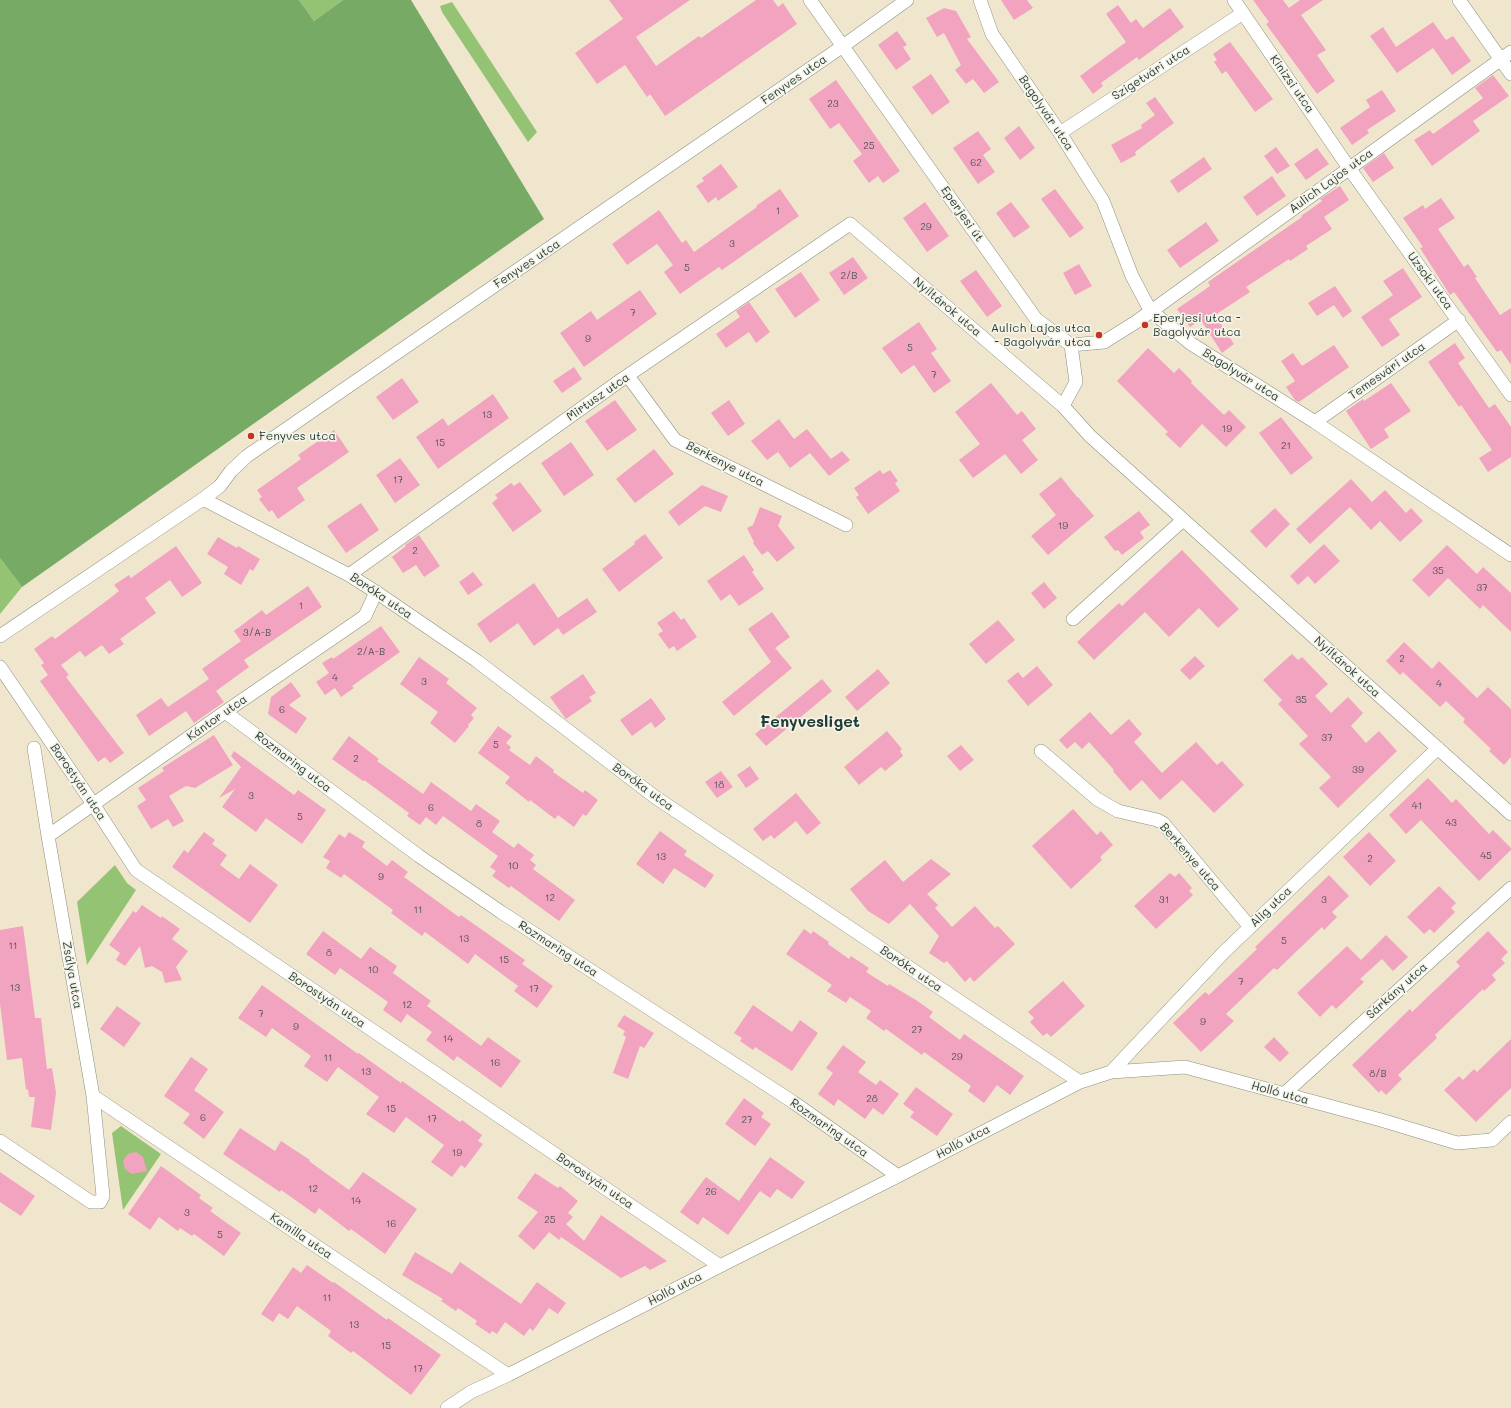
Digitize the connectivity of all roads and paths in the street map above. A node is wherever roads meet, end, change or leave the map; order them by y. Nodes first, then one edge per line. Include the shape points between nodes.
1 (810, 0) edge
2 (906, 0) edge
3 (980, 0) edge
4 (1234, 0) edge
5 (1459, 0) edge
6 (1243, 13) junction
7 (842, 46) junction
8 (1506, 55) edge
9 (1511, 74) edge
10 (1060, 133) junction
11 (1349, 168) junction
12 (850, 224) joint
13 (1150, 310) junction
14 (1459, 320) junction
15 (1071, 345) junction
16 (628, 376) junction
17 (1511, 395) edge
18 (1063, 406) junction
19 (1315, 422) junction
20 (203, 499) junction
21 (1183, 520) junction
22 (846, 525) dead end
23 (1511, 555) edge
24 (349, 575) junction
25 (376, 592) junction
26 (1073, 619) dead end
27 (0, 636) edge
28 (1, 673) edge
29 (225, 712) junction
30 (34, 748) dead end
31 (1438, 748) junction
32 (1041, 751) dead end
33 (93, 804) junction
34 (1511, 814) edge
35 (48, 836) junction
36 (1511, 888) edge
37 (1250, 927) junction
38 (1111, 1072) junction
39 (1080, 1082) junction
40 (1284, 1094) junction
41 (93, 1096) junction
42 (1511, 1122) edge
43 (0, 1141) edge
44 (898, 1176) junction
45 (720, 1266) junction
46 (508, 1375) junction
47 (446, 1408) edge

1 - 7 street, Eperjesi út
2 - 7 street, Fenyves utca
3 - 10 street, Bagolyvár utca via 992,34
4 - 6 street, Kinizsi utca
5 - 8 street
6 - 10 street, Szigetvári utca
6 - 11 street, Kinizsi utca
7 - 15 street, Eperjesi út via 1036,319
7 - 20 street, Fenyves utca via 247,456 220,486
8 - 9 street
8 - 11 street, Aulich Lajos utca
10 - 13 street, Bagolyvár utca via 1103,202 1132,276
11 - 13 street, Aulich Lajos utca
11 - 14 street, Uzsoki utca
12 - 16 street, Mirtusz utca
12 - 18 street, Nyíltárok utca
13 - 15 street via 1104,342
13 - 19 street, Bagolyvár utca via 1190,343
14 - 17 street, Uzsoki utca
14 - 19 street, Temesvári utca
15 - 18 street via 1076,382
16 - 22 street, Berkenye utca via 676,440
16 - 24 street, Mirtusz utca
18 - 21 street, Nyíltárok utca via 1090,436
19 - 23 street, Bagolyvár utca
20 - 24 street, Boróka utca
20 - 27 street, Fenyves utca
21 - 26 street
21 - 31 street, Nyíltárok utca
24 - 25 street, Boróka utca
25 - 29 street, Kántor utca via 365,616
25 - 39 street, Boróka utca via 477,661 655,797
28 - 33 street, Borostyán utca
29 - 33 street, Kántor utca
29 - 44 street, Rozmaring utca via 419,856 793,1102
30 - 35 street, Zsálya utca
31 - 34 street, Nyíltárok utca
31 - 37 street, Alig utca
32 - 37 street, Berkenye utca via 1097,799 1118,811 1162,823
33 - 35 street, Kántor utca
33 - 45 street, Borostyán utca via 136,870
35 - 41 street, Zsálya utca
36 - 40 street, Sárkány utca
37 - 38 street, Alig utca
38 - 39 street, Holló utca
38 - 40 street, Holló utca via 1185,1067
39 - 44 street, Holló utca
40 - 42 street, Holló utca via 1457,1143 1492,1140
41 - 43 street, Zsálya utca via 103,1196 100,1202 91,1202
41 - 46 street, Kamilla utca
44 - 45 street, Holló utca
45 - 46 street, Holló utca
46 - 47 street, Holló utca via 471,1392

